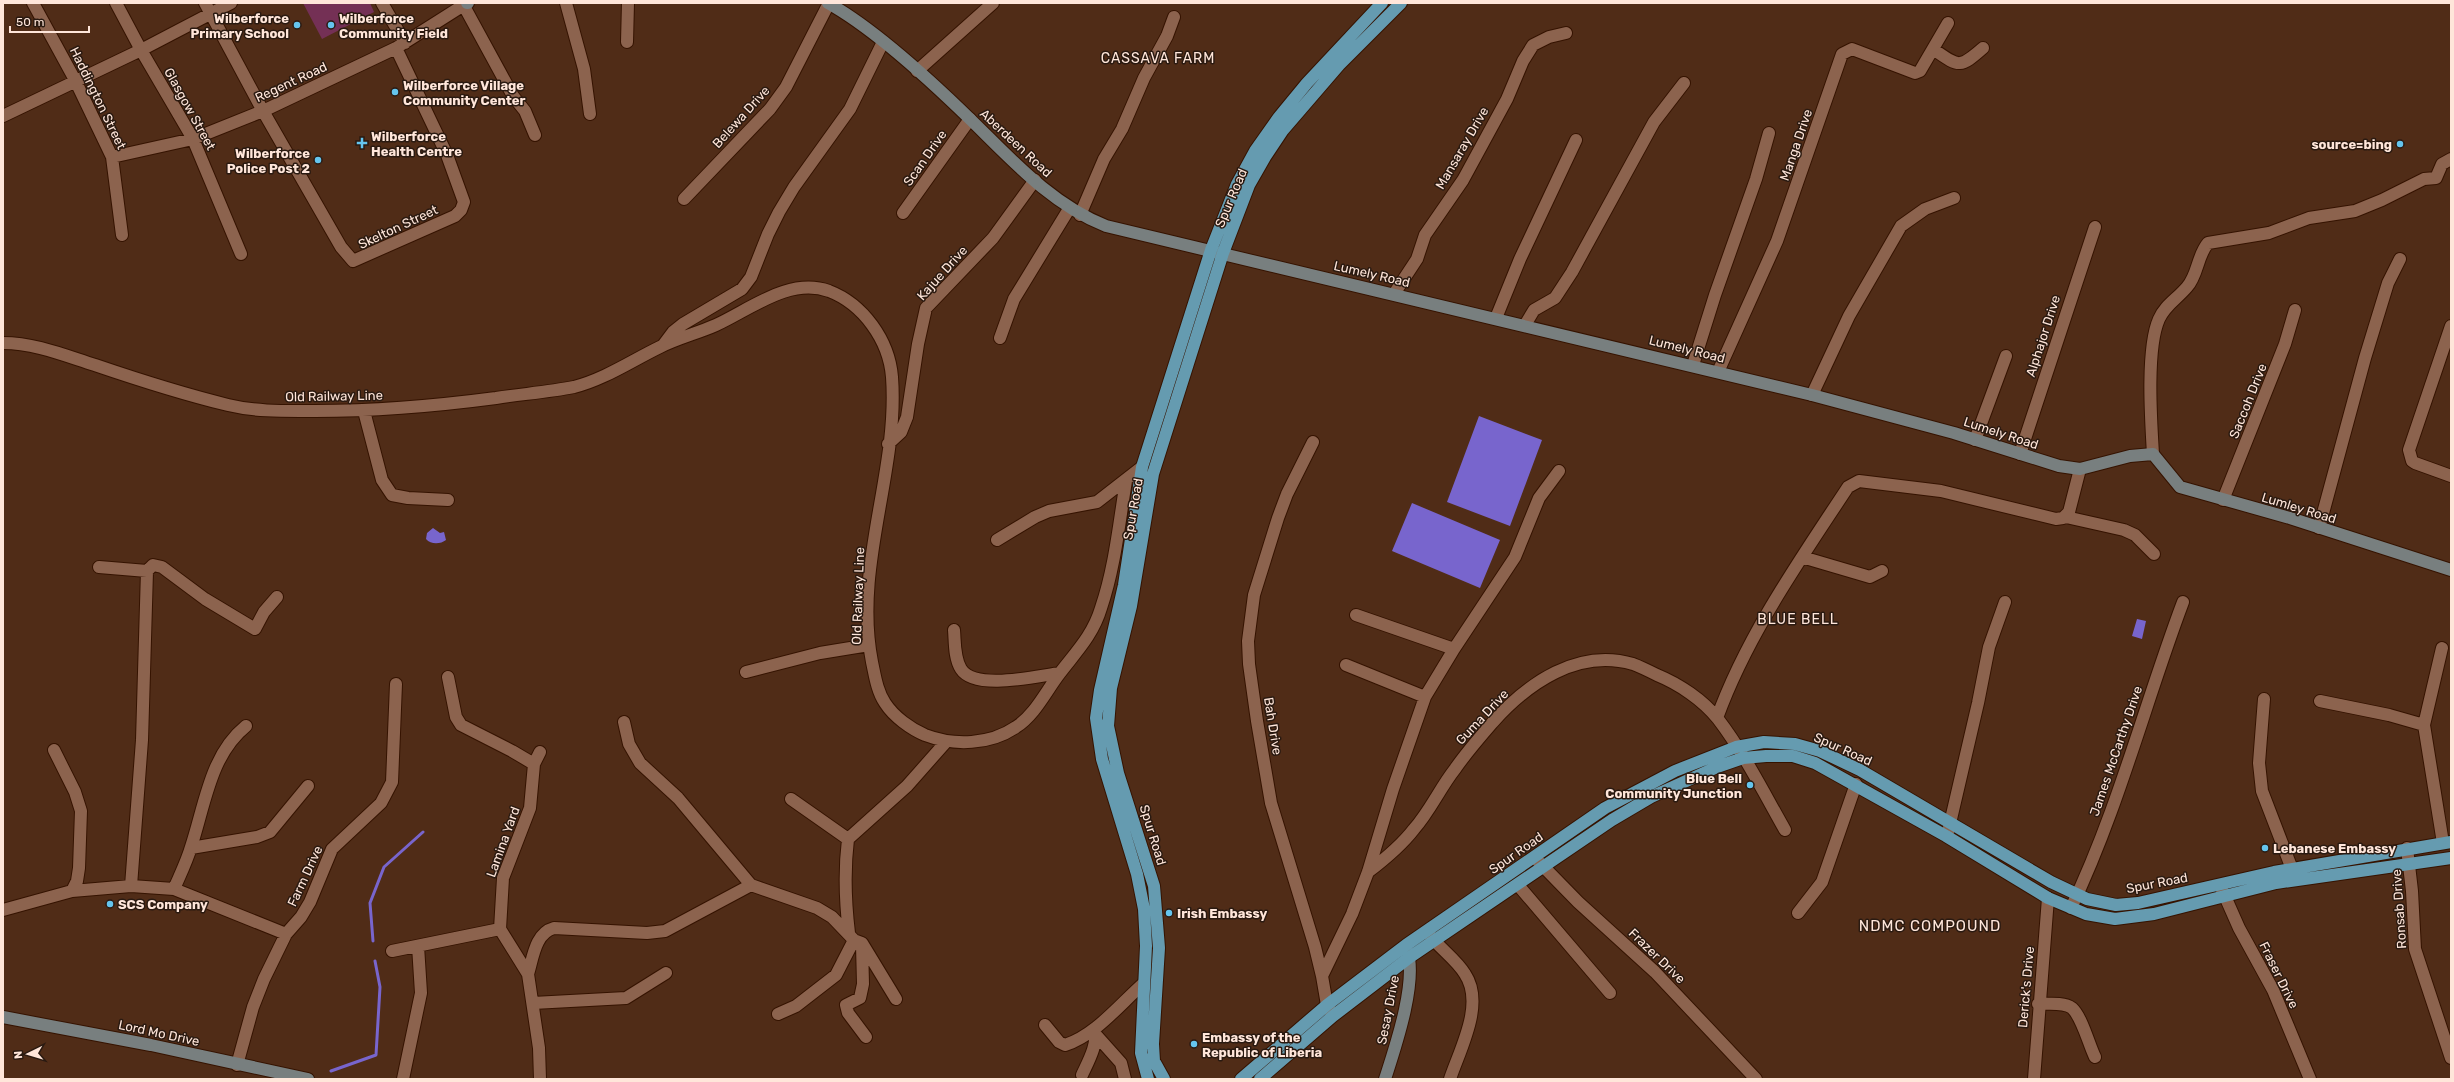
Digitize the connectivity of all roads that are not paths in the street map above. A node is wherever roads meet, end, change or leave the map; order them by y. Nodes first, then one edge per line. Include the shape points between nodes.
1 (34, 3) edge
2 (116, 3) edge
3 (231, 3) edge
4 (382, 3) edge
5 (566, 3) edge
6 (628, 3) edge
7 (829, 3) edge
8 (993, 3) edge
9 (1382, 3) edge
10 (1401, 3) edge
11 (467, 4) edge
12 (208, 8) edge
13 (1174, 17) dead end
14 (1948, 23) dead end
15 (1566, 33) dead end
16 (627, 42) dead end
17 (883, 42) junction
18 (400, 46) junction
19 (1983, 48) dead end
20 (1933, 49) junction
21 (141, 50) junction
22 (1335, 61) junction
23 (917, 72) junction
24 (75, 80) junction
25 (1684, 83) dead end
26 (263, 111) junction
27 (590, 114) dead end
28 (3, 116) edge
29 (970, 119) junction
30 (1769, 133) dead end
31 (535, 135) dead end
32 (193, 138) junction
33 (1576, 140) dead end
34 (112, 156) junction
35 (2451, 159) edge
36 (1035, 180) junction
37 (1954, 198) dead end
38 (684, 199) dead end
39 (1069, 209) junction
40 (903, 213) dead end
41 (1080, 215) junction
42 (2095, 227) dead end
43 (122, 234) dead end
44 (1217, 252) junction
45 (241, 254) dead end
46 (2400, 259) dead end
47 (1394, 294) junction
48 (2295, 310) dead end
49 (1496, 318) junction
50 (1525, 325) junction
51 (2451, 326) edge
52 (1000, 338) dead end
53 (3, 343) edge
54 (664, 344) junction
55 (2006, 356) dead end
56 (1693, 365) junction
57 (1718, 372) junction
58 (1812, 395) junction
59 (364, 411) junction
60 (1975, 440) junction
61 (1313, 442) dead end
62 (888, 444) junction
63 (2020, 454) junction
64 (2153, 454) junction
65 (1142, 467) junction
66 (2080, 470) junction
67 (1559, 471) dead end
68 (2451, 476) edge
69 (1126, 481) junction
70 (448, 500) dead end
71 (2223, 500) junction
72 (2066, 517) junction
73 (2319, 528) junction
74 (997, 540) dead end
75 (2154, 554) dead end
76 (1802, 557) junction
77 (99, 567) dead end
78 (2451, 570) edge
79 (147, 571) junction
80 (1882, 572) dead end
81 (277, 597) dead end
82 (2005, 602) dead end
83 (2183, 602) dead end
84 (1356, 615) dead end
85 (954, 630) dead end
86 (869, 645) junction
87 (2442, 648) dead end
88 (1454, 649) junction
89 (1346, 666) dead end
90 (746, 672) dead end
91 (1060, 673) junction
92 (448, 677) dead end
93 (396, 684) dead end
94 (1425, 697) junction
95 (2264, 699) dead end
96 (2320, 701) dead end
97 (1717, 718) junction
98 (624, 722) dead end
99 (2424, 725) junction
100 (246, 726) dead end
101 (945, 743) junction
102 (1736, 747) junction
103 (54, 750) dead end
104 (540, 752) dead end
105 (1114, 756) junction
106 (1743, 758) junction
107 (1102, 760) junction
108 (534, 764) junction
109 (1856, 784) junction
110 (308, 786) dead end
111 (791, 799) dead end
112 (1606, 808) junction
113 (1612, 820) junction
114 (1951, 824) junction
115 (1785, 830) dead end
116 (1946, 836) junction
117 (848, 839) junction
118 (2447, 842) edge
119 (191, 848) junction
120 (2407, 848) junction
121 (1534, 857) junction
122 (2451, 858) edge
123 (2409, 863) junction
124 (1543, 867) junction
125 (2292, 869) junction
126 (1368, 872) junction
127 (2275, 878) junction
128 (751, 885) junction
129 (1518, 885) junction
130 (131, 886) junction
131 (174, 889) junction
132 (2222, 890) junction
133 (72, 891) junction
134 (1496, 891) junction
135 (2077, 894) junction
136 (2048, 898) junction
137 (2071, 908) junction
138 (3, 910) edge
139 (1798, 913) dead end
140 (500, 929) junction
141 (1426, 931) junction
142 (286, 934) junction
143 (855, 939) junction
144 (1434, 941) junction
145 (1406, 945) junction
146 (418, 946) junction
147 (392, 951) dead end
148 (1410, 957) junction
149 (666, 973) dead end
150 (528, 974) junction
151 (1322, 976) junction
152 (1144, 983) junction
153 (1610, 993) dead end
154 (896, 999) dead end
155 (533, 1003) junction
156 (2038, 1004) junction
157 (1327, 1006) junction
158 (778, 1014) dead end
159 (1333, 1016) junction
160 (3, 1017) edge
161 (1045, 1025) dead end
162 (1095, 1031) junction
163 (866, 1037) dead end
164 (1293, 1043) junction
165 (2095, 1058) dead end
166 (2451, 1058) edge
167 (236, 1064) junction
168 (1082, 1075) dead end
169 (308, 1079) edge
170 (403, 1079) edge
171 (540, 1079) edge
172 (1125, 1079) edge
173 (1148, 1079) edge
174 (1164, 1079) edge
175 (1241, 1079) edge
176 (1260, 1079) edge
177 (1385, 1079) edge
178 (1450, 1079) edge
179 (1756, 1079) edge
180 (2034, 1079) edge
181 (2310, 1079) edge

1 - 24 street, Haddington Street
2 - 21 street, Glasgow Street
3 - 12 street
4 - 18 street
5 - 27 street via 584,69
6 - 16 street
7 - 17 street, Aberdeen Road
7 - 38 street, Belewa Drive via 786,87 774,104
8 - 23 street
9 - 22 main road, Spur Road
10 - 22 main road, Spur Road
11 - 18 street, Regent Road
11 - 31 street via 513,96 525,111
12 - 21 street
12 - 26 street, Skelton Street
13 - 41 street via 1122,129 1104,159
14 - 20 street, Manga Drive
15 - 47 street, Mansaray Drive via 1549,37 1534,45 1523,61 1507,99 1463,180 1425,235 1417,259
17 - 23 street, Aberdeen Road
17 - 54 street, Old Railway Line via 850,109 779,212 751,277 742,289 683,324
18 - 26 street, Regent Road
18 - 26 street, Skelton Street via 463,193 464,202 455,216 353,261 341,247
19 - 20 street via 1966,63 1956,64
20 - 57 street, Manga Drive via 1920,71 1915,74 1852,49 1842,54 1782,228
21 - 24 street
21 - 32 street, Glasgow Street
22 - 44 main road, Spur Road via 1264,157
23 - 29 street, Aberdeen Road
24 - 28 street
24 - 34 street, Haddington Street
25 - 50 street via 1654,122 1560,291 1551,301 1534,310
26 - 32 street, Regent Road
29 - 36 street, Aberdeen Road
29 - 40 street, Scan Drive
30 - 56 street via 1756,180
32 - 34 street, Regent Road
32 - 45 street, Glasgow Street
33 - 49 street via 1520,259
34 - 43 street, Haddington Street
35 - 64 street via 2442,164 2436,178 2424,179 2355,211 2308,218 2269,233 2208,243 2187,287 2169,303 2158,320 2152,372
36 - 39 street, Aberdeen Road
36 - 62 street, Kajue Drive via 993,238 926,308 907,417 901,432
37 - 58 street via 1925,209 1901,226 1849,316
39 - 41 street, Aberdeen Road
39 - 52 street via 1014,299
41 - 44 street, Aberdeen Road via 1138,235
42 - 63 street, Alphajor Drive
44 - 47 street, Lumely Road
44 - 65 main road, Spur Road
44 - 105 main road, Spur Road via 1153,474 1131,606 1109,705 1108,726
46 - 73 street via 2388,283 2365,358
47 - 49 street, Lumely Road
48 - 71 street, Saccoh Drive via 2280,357
49 - 50 street, Lumely Road
50 - 56 street, Lumely Road
51 - 68 street via 2409,450 2415,464
53 - 59 street, Old Railway Line via 38,347 169,389 232,406 260,411
54 - 59 street, Old Railway Line via 614,372 575,386 429,407
54 - 62 street, Old Railway Line via 695,335 774,295 796,288 815,287 848,299 860,309 876,331 887,353 892,374 891,428
55 - 60 street
56 - 57 street, Lumely Road
57 - 58 street, Lumely Road
58 - 60 street, Lumely Road
59 - 70 street via 382,480 392,495
60 - 63 street, Lumely Road
61 - 151 street, Bah Drive via 1278,518 1254,595 1248,641 1256,714 1271,803
62 - 86 street, Old Railway Line via 869,577
63 - 66 street, Lumely Road
64 - 66 street, Lumely Road via 2130,456
64 - 71 street, Lumley Road via 2180,487
65 - 69 street
65 - 107 main road, Spur Road via 1124,585 1096,718
66 - 72 street
67 - 88 street via 1539,498 1515,556
69 - 74 street via 1097,502 1049,511
69 - 91 street, Old Railway Line via 1111,570 1094,630
71 - 73 street, Lumley Road
72 - 75 street via 2124,530 2135,535
72 - 76 street via 2056,519 1941,491 1859,481 1848,487
73 - 78 street, Lumley Road
76 - 80 street via 1870,577
76 - 97 street via 1734,678
77 - 79 street
79 - 81 street via 153,565 162,568 205,599 255,629 264,612
79 - 130 street via 142,740
82 - 114 street via 1989,647
83 - 135 street, James McCarthy Drive via 2126,767
84 - 88 street
85 - 91 street via 960,668 968,677 1000,680
86 - 90 street via 820,653
86 - 101 street, Old Railway Line via 876,683 885,704 898,718 918,732
87 - 99 street
88 - 94 street
89 - 94 street
91 - 101 street, Old Railway Line via 1033,712 1017,727 993,738
92 - 108 street via 456,717 461,725
93 - 142 street, Farm Drive via 392,782 385,797 332,849 310,902
94 - 126 street via 1393,788
95 - 125 street via 2259,777 2272,820
96 - 99 street
97 - 102 street, Guma Drive
97 - 126 street, Guma Drive via 1703,704 1668,680 1633,664 1596,660 1567,666 1531,688 1493,722 1455,769 1415,828 1392,854
98 - 128 street via 629,744 640,763 678,798
99 - 118 street
100 - 119 street via 236,734 216,764
101 - 117 street via 907,786
102 - 106 street, Guma Drive
102 - 112 main road, Spur Road via 1674,771
102 - 114 main road, Spur Road via 1764,742 1795,744 1820,751 1860,770
103 - 133 street via 75,792 81,811 79,868
104 - 108 street, Lamina Yard
105 - 107 main road
105 - 174 main road, Spur Road via 1154,886 1159,948 1153,1044 1154,1061
106 - 109 main road, Spur Road via 1793,756 1815,763
106 - 113 main road, Spur Road via 1672,787
106 - 115 street, Guma Drive
107 - 152 main road, Spur Road via 1137,874 1144,909
108 - 140 street, Lamina Yard via 530,808 503,878
109 - 116 main road, Spur Road
109 - 139 street via 1822,882
110 - 119 street via 270,832
111 - 117 street
112 - 113 main road
112 - 121 main road, Spur Road
113 - 124 main road, Spur Road
114 - 116 street
114 - 135 main road, Spur Road via 2051,882
116 - 136 main road, Spur Road
117 - 143 street via 844,886
118 - 120 main road, Spur Road
119 - 131 street
120 - 123 street, Ronsab Drive
120 - 125 main road, Spur Road
121 - 124 street, Frazer Drive
121 - 134 main road, Spur Road
122 - 123 main road, Spur Road
123 - 127 main road, Spur Road
123 - 166 street, Ronsab Drive via 2415,949
124 - 129 main road, Spur Road
124 - 179 street, Frazer Drive via 1655,972
125 - 127 main road, Spur Road
126 - 151 street via 1352,914
127 - 132 main road, Spur Road
128 - 143 street via 817,908 832,917
128 - 150 street via 665,931 647,933 554,928 545,930 539,939
129 - 134 main road, Spur Road
129 - 153 street
130 - 131 street
130 - 133 street
131 - 142 street
132 - 135 main road, Spur Road via 2116,905 2087,899
132 - 137 main road, Spur Road via 2154,914 2132,918 2115,919 2086,914
132 - 181 street, Fraser Drive via 2239,928 2273,990
133 - 138 street
134 - 141 main road, Spur Road
134 - 144 main road, Spur Road
135 - 137 street, James McCarthy Drive
136 - 137 main road, Spur Road
136 - 156 street, Derick's Drive
140 - 146 street
140 - 150 street
141 - 144 street
141 - 145 main road, Spur Road
142 - 167 street, Farm Drive via 253,1008
143 - 154 street
143 - 158 street via 836,975 796,1006
143 - 163 street via 863,984 860,998 846,1005 848,1013
144 - 148 main road, Spur Road
144 - 178 street via 1465,973 1472,987 1472,1007
145 - 148 street, Sesay Drive
145 - 157 main road, Spur Road
146 - 147 street
146 - 170 street via 421,993
148 - 159 main road, Spur Road
148 - 177 street, Sesay Drive via 1405,1008
149 - 155 street via 626,998
150 - 155 street
151 - 157 street, Bah Drive
152 - 162 street
152 - 173 main road, Spur Road via 1141,1053
155 - 171 street
156 - 165 street via 2062,1004 2072,1008 2078,1016
156 - 180 street, Derick's Drive
157 - 159 street, Bah Drive
157 - 164 main road, Spur Road
159 - 164 main road, Spur Road
160 - 167 street, Lord Mo Drive
161 - 162 street via 1059,1042 1065,1045
162 - 168 street via 1088,1062
162 - 172 street via 1121,1063
164 - 175 main road, Spur Road
164 - 176 main road, Spur Road
167 - 169 street, Lord Mo Drive

